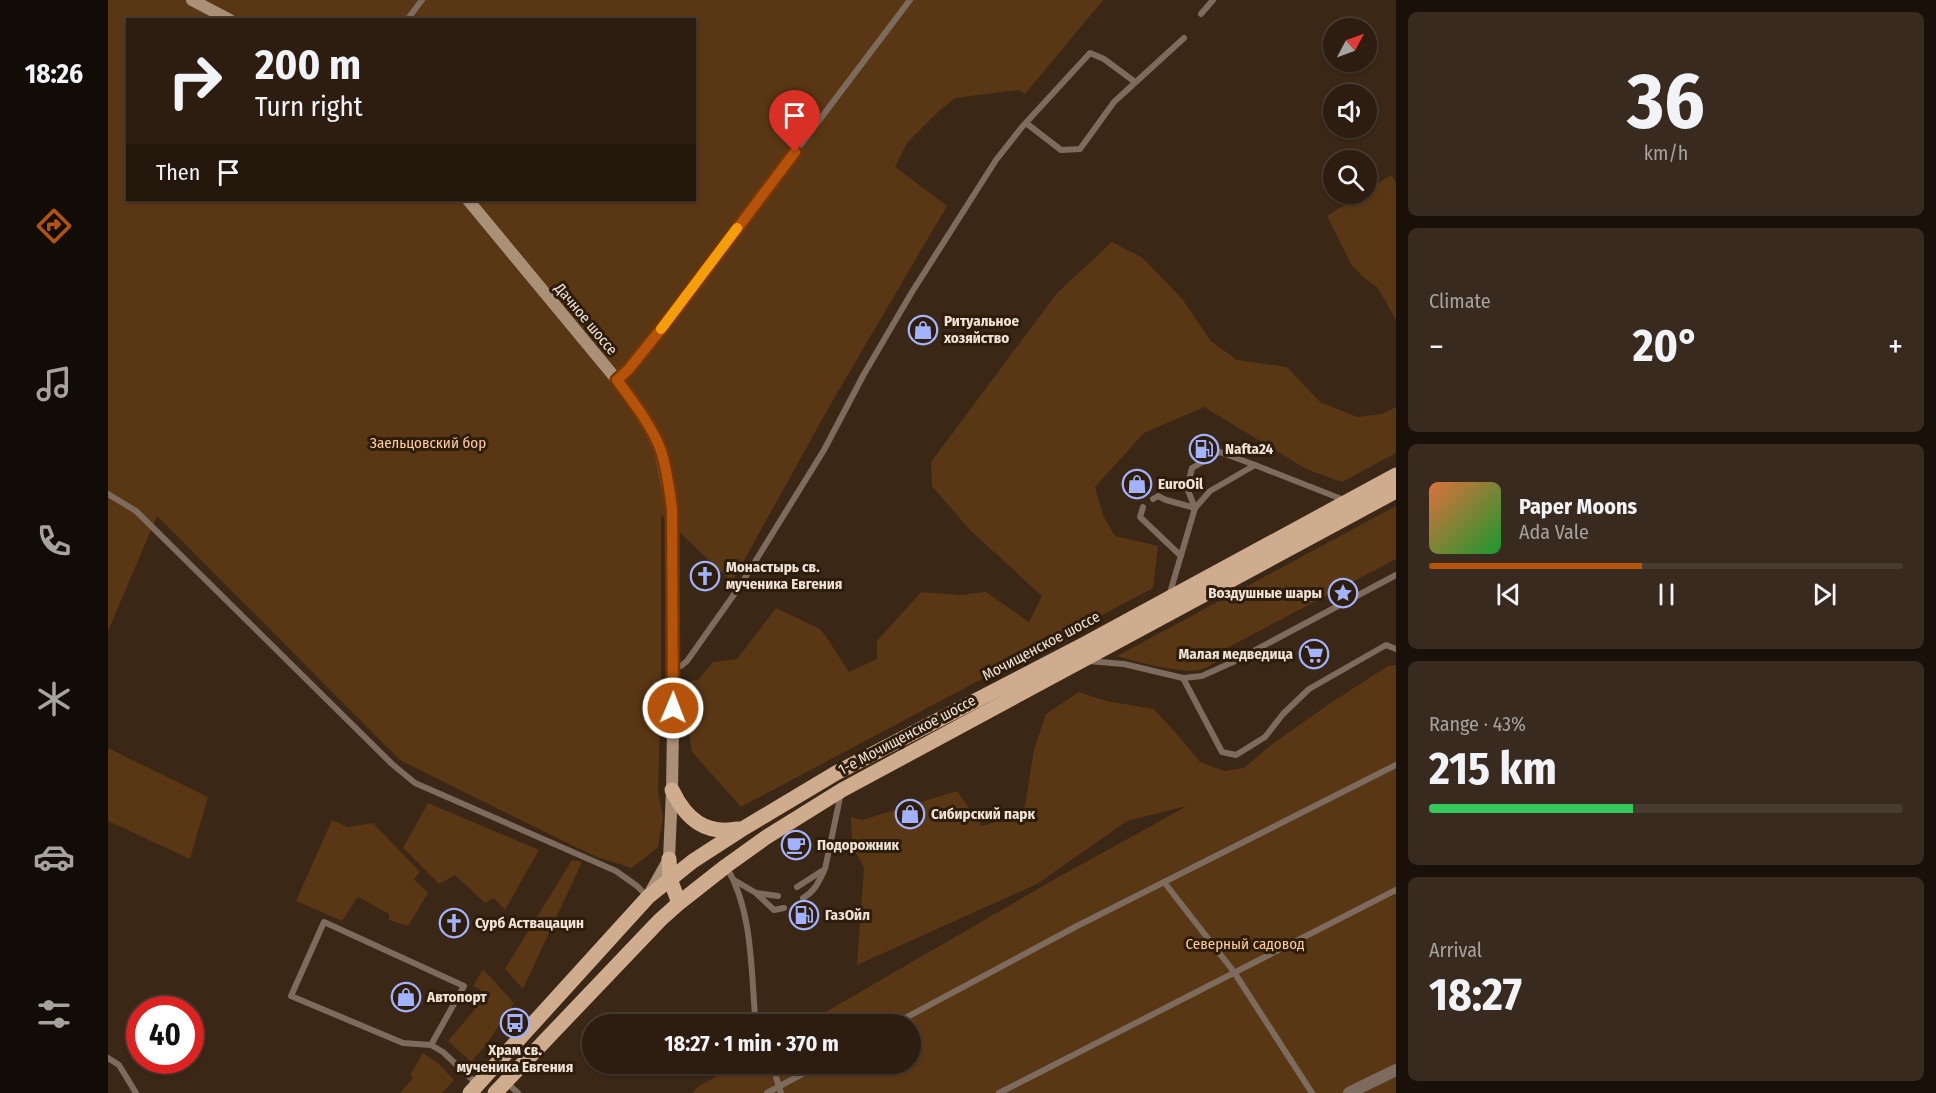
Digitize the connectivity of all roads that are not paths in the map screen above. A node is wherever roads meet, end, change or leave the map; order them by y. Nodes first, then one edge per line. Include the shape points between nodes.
1 (192, 0) edge
2 (422, 0) edge
3 (910, 0) edge
4 (1214, 0) edge
5 (1201, 14) dead end
6 (226, 18) edge
7 (408, 18) edge
8 (1184, 38) dead end
9 (1135, 82) junction
10 (1026, 123) junction
11 (469, 201) edge
12 (617, 380) junction
13 (1213, 455) dead end
14 (1201, 463) dead end
15 (1255, 465) junction
16 (1396, 475) edge
17 (1396, 491) edge
18 (108, 494) edge
19 (1153, 500) dead end
20 (1347, 502) junction
21 (1143, 507) dead end
22 (1195, 508) junction
23 (1181, 556) junction
24 (1396, 575) edge
25 (1169, 598) junction
26 (1396, 649) edge
27 (1085, 661) junction
28 (674, 666) junction
29 (1183, 678) junction
30 (1396, 765) edge
31 (672, 790) junction
32 (842, 790) junction
33 (744, 828) junction
34 (669, 859) junction
35 (726, 866) junction
36 (825, 869) junction
37 (670, 879) junction
38 (734, 879) junction
39 (1164, 882) junction
40 (797, 887) dead end
41 (1396, 890) edge
42 (756, 893) junction
43 (778, 896) dead end
44 (648, 897) junction
45 (803, 898) dead end
46 (679, 903) junction
47 (784, 908) dead end
48 (1234, 972) junction
49 (755, 1014) edge
50 (913, 1014) edge
51 (431, 1045) junction
52 (108, 1058) edge
53 (1396, 1070) edge
54 (775, 1074) edge
55 (805, 1074) edge
56 (474, 1088) edge
57 (500, 1088) edge
58 (780, 1090) edge
59 (136, 1093) edge
60 (518, 1093) edge
61 (767, 1093) edge
62 (999, 1093) edge
63 (1312, 1093) edge
64 (1349, 1093) edge

1 - 6 street
2 - 7 lane
3 - 12 lane via 666,323
4 - 5 lane
8 - 9 lane
9 - 10 lane via 1090,53
9 - 10 lane via 1114,102 1080,149 1061,150
10 - 28 lane via 996,160 912,292 824,450 740,586 687,661
11 - 12 street, Дачное шоссе
12 - 28 street, Дачное шоссе via 651,429 667,478 672,509
13 - 15 lane via 1220,452
14 - 22 lane via 1192,468 1187,488
15 - 20 lane
15 - 22 lane via 1210,491
16 - 20 main road, Мочищенское шоссе
17 - 27 main road, 1-е Мочищенское шоссе
18 - 44 lane via 136,512 415,783 616,871
19 - 22 lane via 1158,496
20 - 25 main road, Мочищенское шоссе
21 - 23 lane via 1140,517
22 - 23 lane
23 - 25 lane
24 - 29 lane via 1233,662 1202,676
25 - 33 main road, Мочищенское шоссе via 836,773
26 - 29 lane via 1386,645 1309,689 1265,736 1236,754 1222,752
27 - 29 lane via 1124,664
27 - 32 main road, 1-е Мочищенское шоссе
28 - 31 street, Дачное шоссе
30 - 39 lane
31 - 33 main road via 679,805 697,823 726,831
31 - 34 street, Дачное шоссе
32 - 35 main road, 1-е Мочищенское шоссе
32 - 36 lane
33 - 37 main road, Мочищенское шоссе
34 - 37 main road
34 - 44 street
35 - 38 lane
35 - 46 main road, 1-е Мочищенское шоссе
36 - 40 lane
36 - 45 lane via 811,894
37 - 44 main road, Мочищенское шоссе
37 - 46 main road
38 - 42 lane
38 - 49 lane via 748,933
39 - 48 lane
39 - 50 lane
41 - 48 lane
42 - 43 lane
42 - 47 lane via 774,910
44 - 56 main road
46 - 57 main road, 1-е Мочищенское шоссе
48 - 62 lane
48 - 63 lane
51 - 51 lane via 404,1042 291,996 324,922 464,986
51 - 56 lane
52 - 59 lane via 119,1065
53 - 64 street
54 - 58 lane
55 - 58 lane
57 - 60 lane
58 - 61 lane

